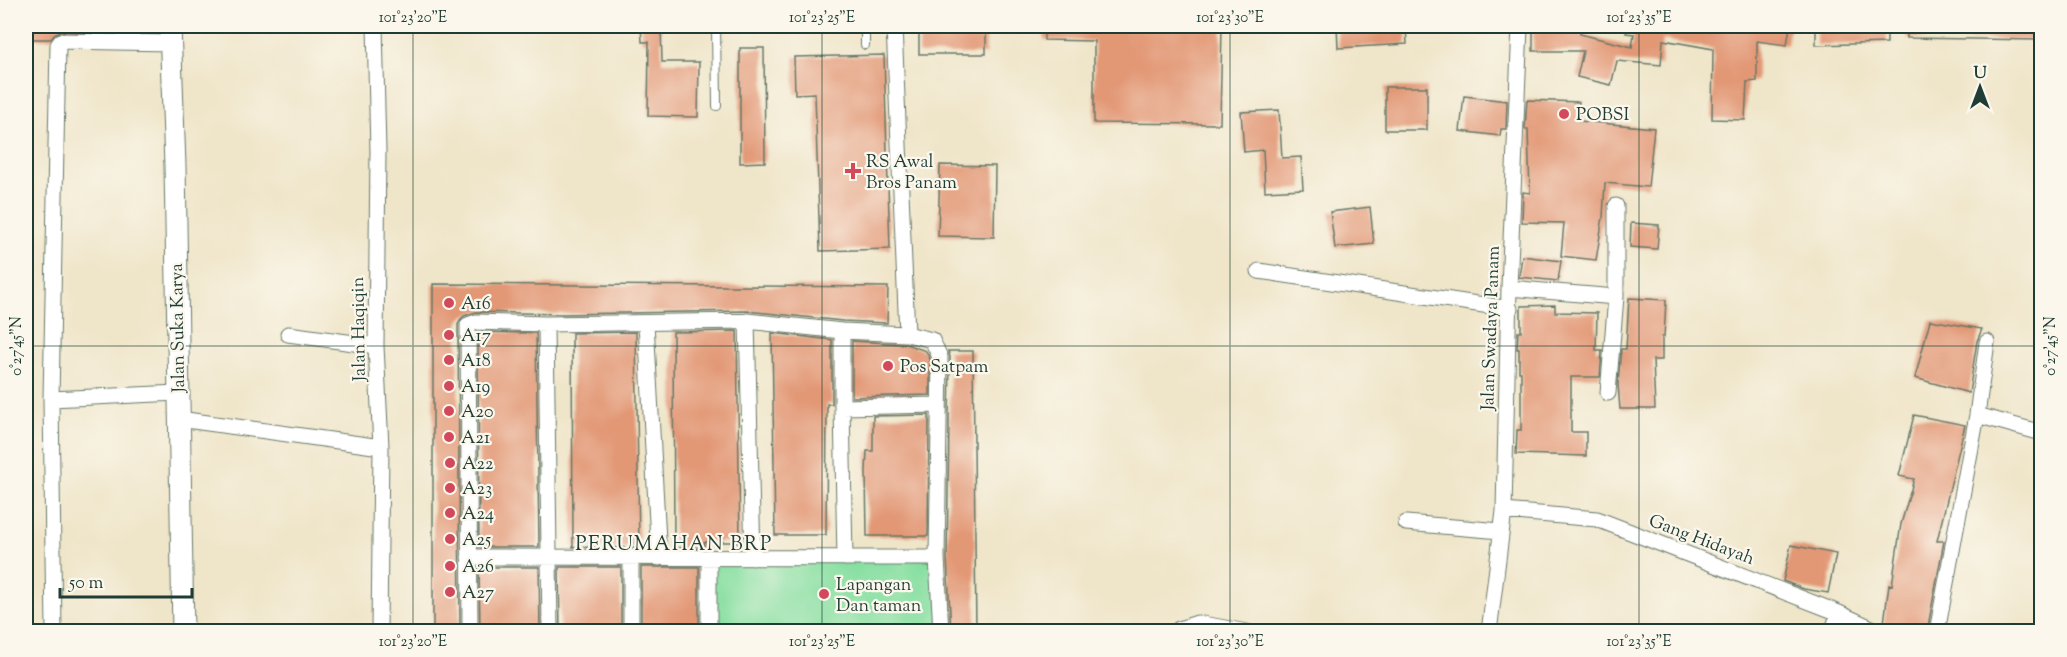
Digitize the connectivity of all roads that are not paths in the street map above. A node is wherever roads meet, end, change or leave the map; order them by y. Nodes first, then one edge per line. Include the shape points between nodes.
1 (375, 26) edge
2 (716, 26) edge
3 (865, 26) edge
4 (894, 26) edge
5 (1520, 26) edge
6 (170, 34) edge
7 (865, 45) dead end
8 (717, 106) dead end
9 (1616, 206) dead end
10 (1259, 271) dead end
11 (1509, 288) junction
12 (1616, 297) junction
13 (1510, 309) junction
14 (747, 321) junction
15 (646, 323) junction
16 (546, 324) junction
17 (842, 331) junction
18 (288, 334) dead end
19 (907, 334) junction
20 (1987, 342) dead end
21 (376, 346) junction
22 (178, 393) junction
23 (1608, 393) dead end
24 (51, 399) junction
25 (938, 405) junction
26 (842, 407) junction
27 (1977, 415) junction
28 (179, 419) junction
29 (2042, 433) edge
30 (381, 447) junction
31 (1504, 511) junction
32 (1406, 523) dead end
33 (1501, 531) junction
34 (631, 556) junction
35 (469, 557) junction
36 (548, 557) junction
37 (710, 557) junction
38 (659, 558) junction
39 (753, 558) junction
40 (845, 558) junction
41 (937, 558) junction
42 (1839, 613) junction
43 (54, 632) edge
44 (183, 632) edge
45 (379, 632) edge
46 (470, 632) edge
47 (550, 632) edge
48 (631, 632) edge
49 (709, 632) edge
50 (941, 632) edge
51 (1178, 632) edge
52 (1247, 632) edge
53 (1489, 632) edge
54 (1832, 632) edge
55 (1880, 632) edge
56 (1937, 632) edge

1 - 21 street, Jalan Haqiqin
2 - 8 lane
3 - 7 lane
4 - 19 street
5 - 11 street, Jalan Swadaya Panam
6 - 22 main road, Jalan Suka Karya
6 - 24 street via 61,41 58,45
9 - 12 street
10 - 13 street
11 - 12 street
11 - 13 street, Jalan Swadaya Panam
12 - 23 street
13 - 31 street, Jalan Swadaya Panam
14 - 15 street
14 - 17 street
14 - 39 street
15 - 16 street
15 - 38 street
16 - 35 street via 468,325
16 - 36 street
17 - 19 street
17 - 26 street
18 - 21 street
19 - 25 street via 932,340 940,357
20 - 27 street
21 - 30 street, Jalan Haqiqin
22 - 24 street
22 - 28 main road, Jalan Suka Karya
24 - 43 street
25 - 26 street
25 - 41 street
26 - 40 street
27 - 29 street
27 - 56 street
28 - 30 street
28 - 44 main road, Jalan Suka Karya
30 - 45 street, Jalan Haqiqin
31 - 33 street, Jalan Swadaya Panam
31 - 42 street, Gang Hidayah via 1597,519
32 - 33 street
33 - 53 street, Jalan Swadaya Panam
34 - 36 street
34 - 38 street
34 - 48 street
35 - 36 street
35 - 46 street
36 - 47 street
37 - 38 street
37 - 39 street
37 - 49 street
39 - 40 street
40 - 41 street
41 - 50 street
42 - 54 street
42 - 55 street, Gang Hidayah
51 - 52 street via 1197,623

